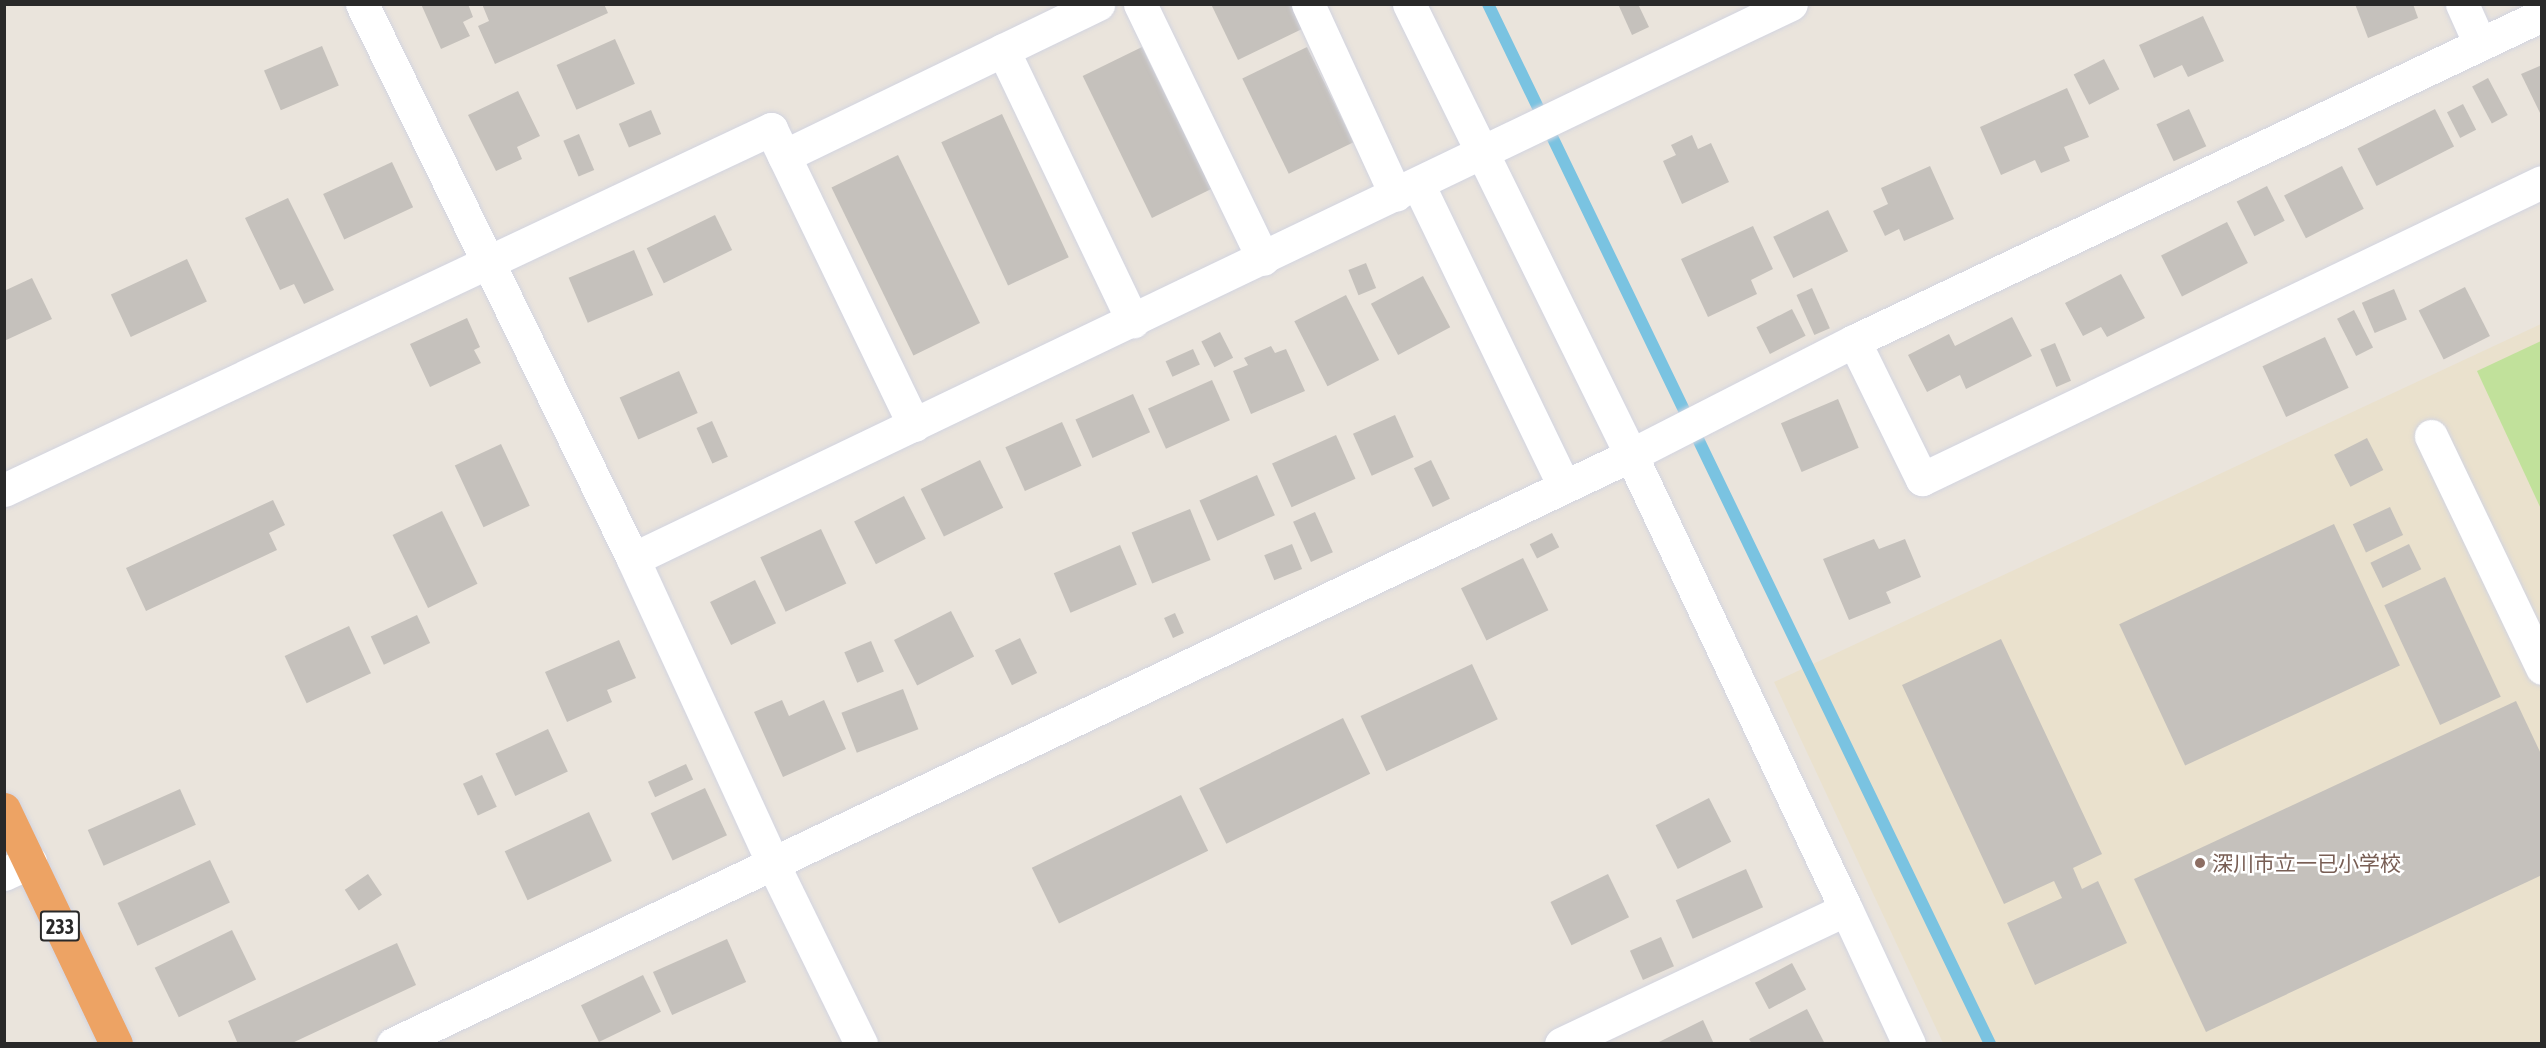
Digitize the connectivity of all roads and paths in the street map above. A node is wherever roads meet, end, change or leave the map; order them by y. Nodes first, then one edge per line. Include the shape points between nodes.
1 (362, 4) edge
2 (1098, 4) edge
3 (1140, 4) edge
4 (1308, 4) edge
5 (1409, 4) edge
6 (1791, 4) edge
7 (2462, 4) edge
8 (2541, 15) edge
9 (2480, 44) junction
10 (1003, 50) junction
11 (1481, 152) junction
12 (784, 156) junction
13 (2541, 182) edge
14 (1407, 190) junction
15 (1263, 259) junction
16 (486, 261) junction
17 (1133, 321) junction
18 (1854, 341) junction
19 (914, 425) junction
20 (2431, 436) dead end
21 (1631, 455) junction
22 (1564, 486) junction
23 (4, 490) edge
24 (633, 559) junction
25 (2541, 668) edge
26 (4, 809) edge
27 (773, 864) junction
28 (17, 868) edge
29 (1846, 909) junction
30 (116, 1044) edge
31 (393, 1044) edge
32 (861, 1044) edge
33 (1561, 1044) edge
34 (1909, 1044) edge

1 - 16 street
2 - 10 street
3 - 15 street
4 - 14 street
5 - 11 street
6 - 11 street
7 - 9 street
8 - 9 street
9 - 18 street
10 - 12 street
10 - 17 street
11 - 14 street
11 - 21 street
12 - 16 street via 771,129
12 - 19 street
13 - 18 street via 1922,479
14 - 15 street
14 - 22 street
15 - 17 street
16 - 23 street
16 - 24 street
17 - 19 street
18 - 21 street
19 - 24 street
20 - 25 street
21 - 22 street
21 - 29 street
22 - 27 street
24 - 27 street
26 - 28 highway, 233
27 - 31 street
27 - 32 street
28 - 30 highway, 233
29 - 33 street
29 - 34 street

